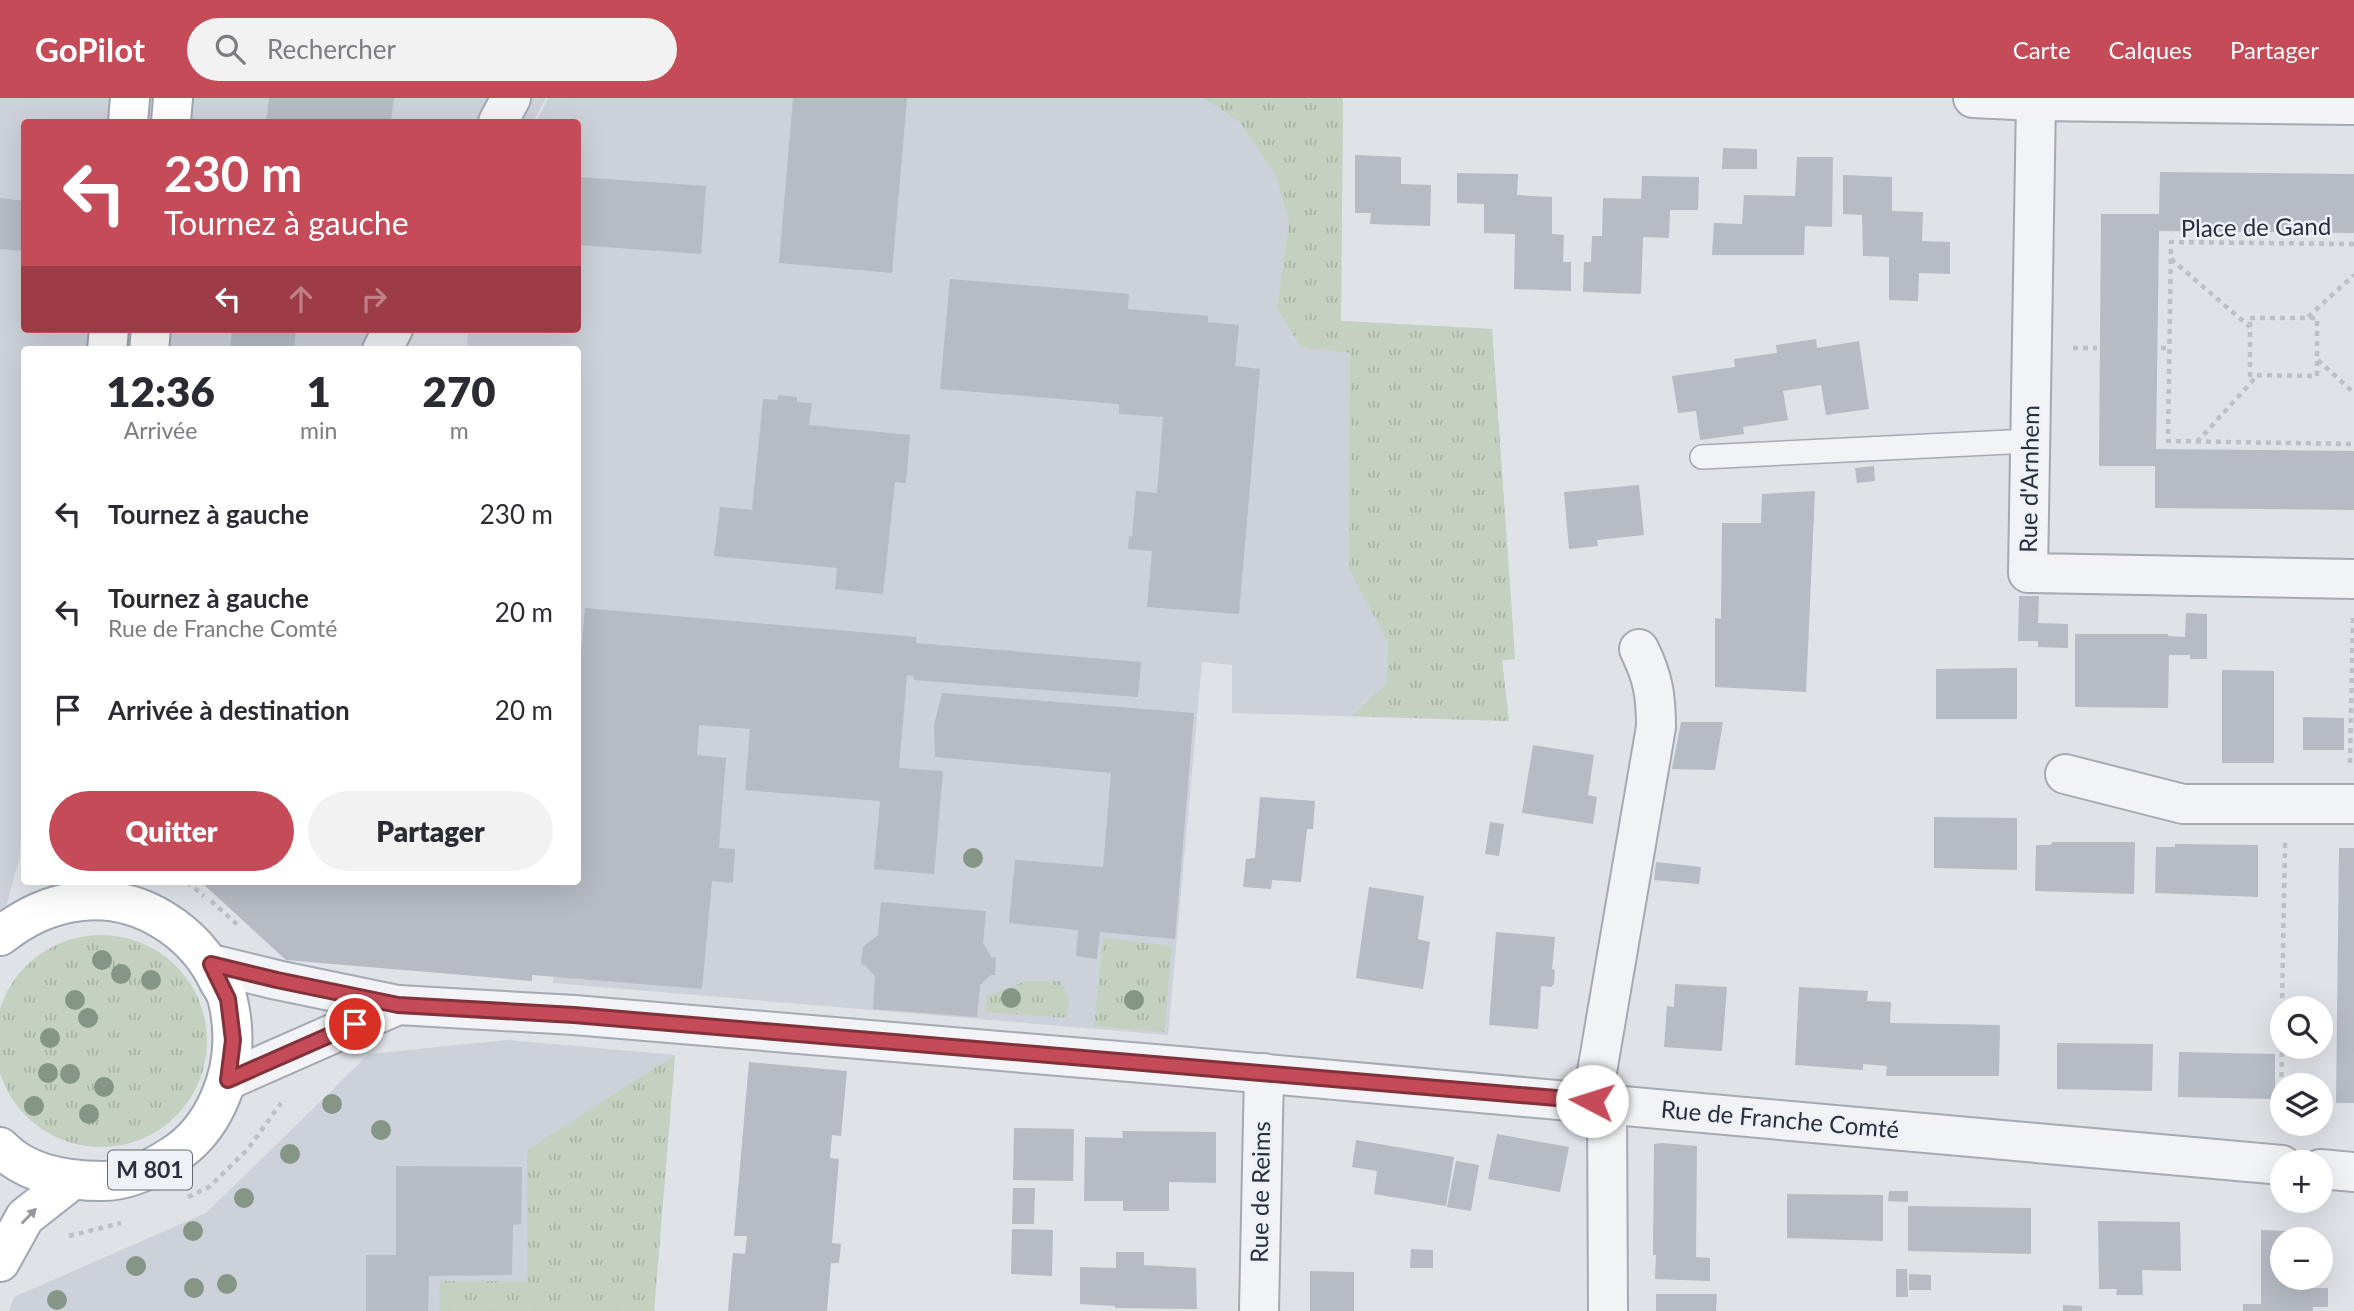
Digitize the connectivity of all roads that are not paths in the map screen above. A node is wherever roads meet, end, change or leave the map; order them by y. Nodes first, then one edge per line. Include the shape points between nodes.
1 (130, 98) edge
2 (173, 98) edge
3 (511, 98) edge
4 (1973, 98) edge
5 (1983, 98) edge
6 (2094, 99) edge
7 (2036, 101) junction
8 (2354, 105) edge
9 (128, 119) edge
10 (171, 119) edge
11 (500, 119) edge
12 (2030, 441) junction
13 (1702, 457) dead end
14 (2354, 579) edge
15 (1639, 649) dead end
16 (2066, 774) dead end
17 (2351, 804) edge
18 (50, 895) edge
19 (142, 897) edge
20 (0, 936) edge
21 (211, 964) junction
22 (398, 1005) junction
23 (1264, 1073) junction
24 (228, 1080) junction
25 (1599, 1102) junction
26 (0, 1147) edge
27 (2270, 1164) edge
28 (2333, 1170) edge
29 (2354, 1172) edge
30 (71, 1181) junction
31 (0, 1262) edge
32 (1259, 1311) edge
33 (1608, 1311) edge

1 - 9 main road
2 - 10 main road
3 - 11 street
4 - 5 street
5 - 7 street
6 - 7 street
6 - 8 street
7 - 12 street, Rue d'Arnhem
12 - 13 lane
12 - 14 street, Rue d'Arnhem via 2028,573
15 - 25 street via 1651,674 1656,727
16 - 17 street via 2183,804
18 - 19 main road, M 801 via 117,902
18 - 20 main road, M 801
19 - 21 main road, M 801
21 - 22 street, Rue de Franche Comté
21 - 24 main road, M 801 via 228,999 233,1040
22 - 23 street, Rue de Franche Comté via 574,1015
22 - 24 street, Rue de Franche Comté
23 - 25 street, Rue de Franche Comté
23 - 32 street, Rue de Reims
24 - 30 main road, M 801 via 211,1117 185,1148 162,1163 111,1181
25 - 27 street, Rue de Franche Comté
25 - 33 street
26 - 30 main road, M 801 via 35,1170
28 - 29 street
31 -> 30 main road via 25,1217

